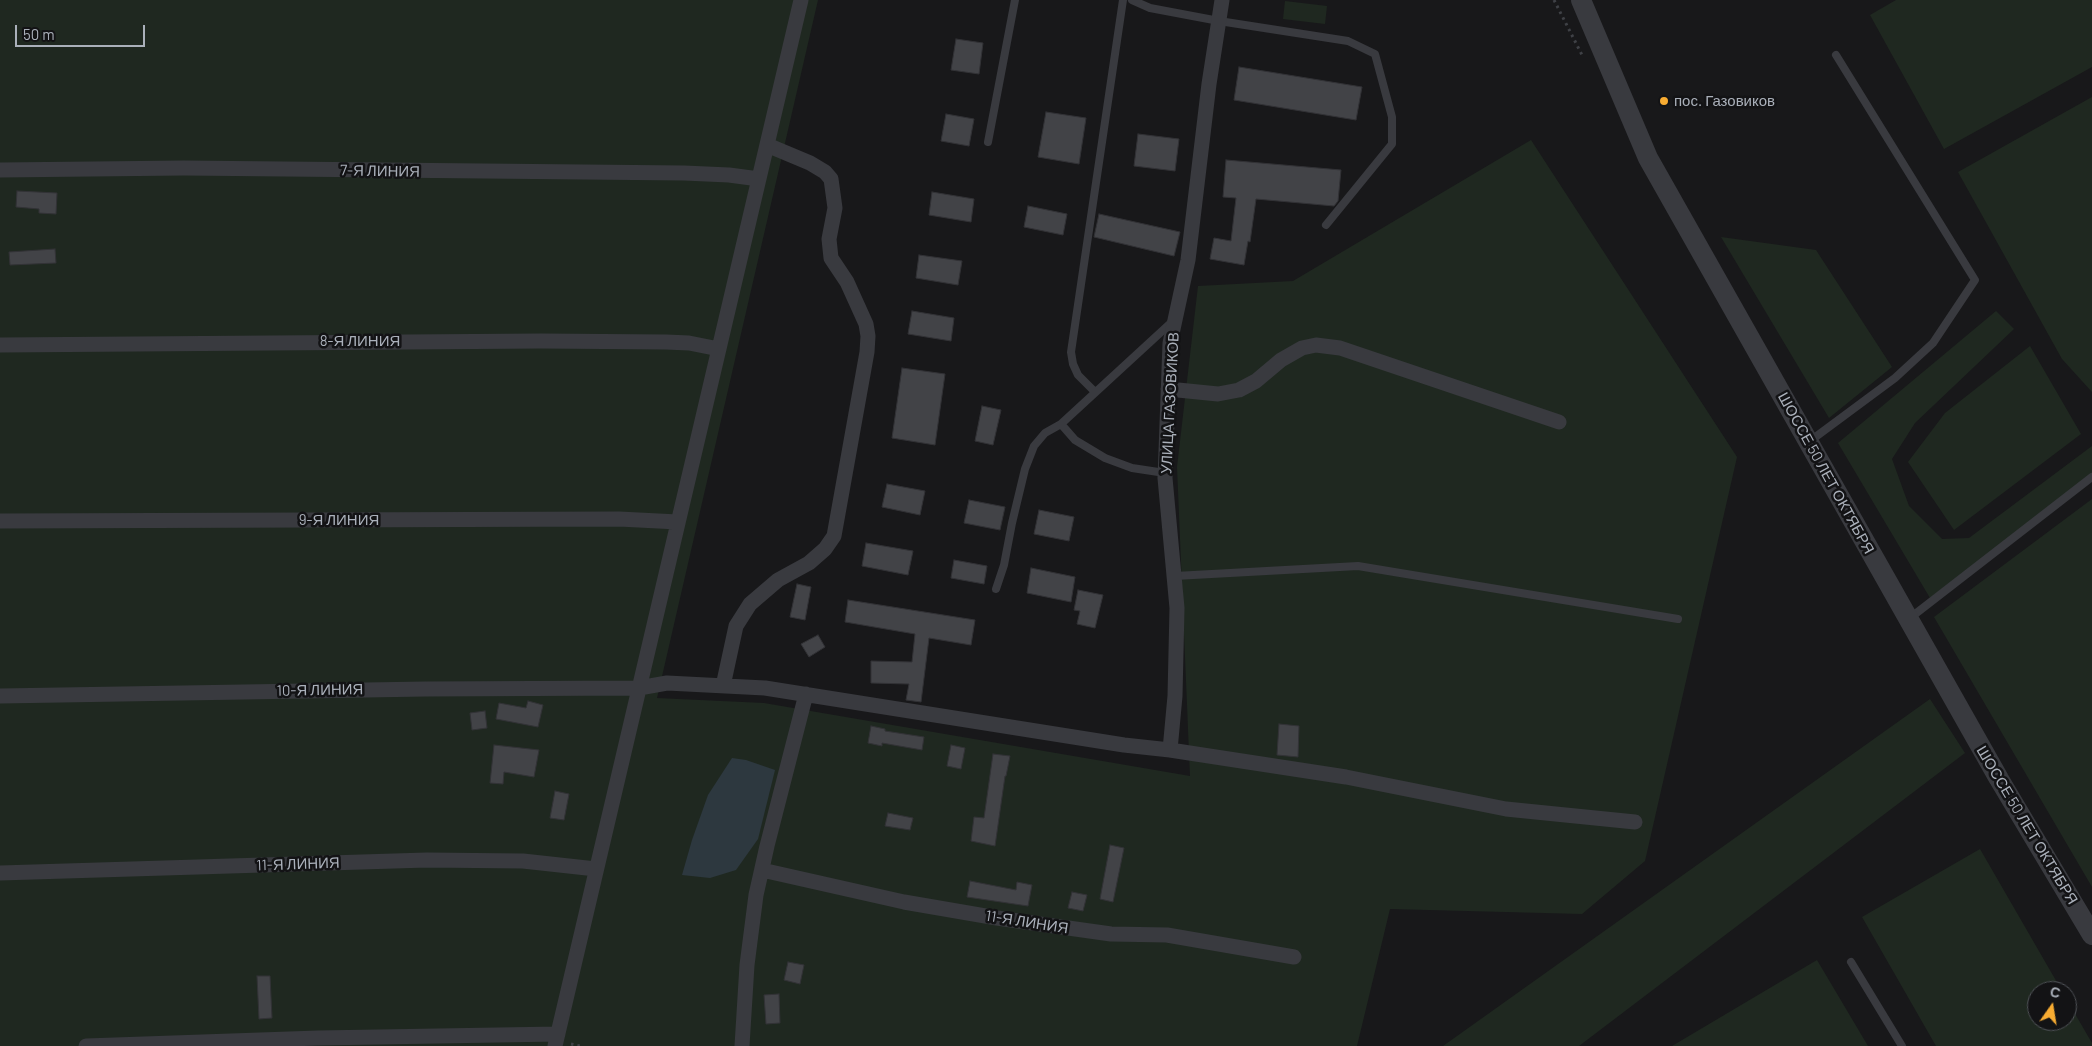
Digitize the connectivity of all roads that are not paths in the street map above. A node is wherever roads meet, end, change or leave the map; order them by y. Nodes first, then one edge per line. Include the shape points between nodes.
1 (800, 0) edge
2 (1015, 0) edge
3 (1123, 0) edge
4 (1132, 0) edge
5 (1222, 0) edge
6 (1581, 0) edge
7 (1218, 22) junction
8 (1836, 54) dead end
9 (988, 142) dead end
10 (767, 145) junction
11 (0, 170) edge
12 (759, 179) junction
13 (1326, 225) dead end
14 (1176, 319) junction
15 (0, 346) edge
16 (719, 349) junction
17 (1168, 389) junction
18 (1095, 392) junction
19 (1559, 422) dead end
20 (1061, 424) junction
21 (1809, 442) junction
22 (1165, 473) junction
23 (2092, 477) edge
24 (0, 521) edge
25 (678, 522) junction
26 (1175, 576) junction
27 (996, 589) dead end
28 (1678, 619) dead end
29 (1908, 619) junction
30 (723, 686) junction
31 (639, 688) junction
32 (806, 694) junction
33 (0, 696) edge
34 (1170, 750) junction
35 (1635, 822) dead end
36 (596, 869) junction
37 (762, 870) junction
38 (0, 873) edge
39 (2092, 935) edge
40 (1294, 957) dead end
41 (1851, 962) dead end
42 (556, 1040) edge
43 (86, 1046) edge
44 (742, 1046) edge
45 (1902, 1046) edge

1 - 10 street
2 - 9 lane
3 - 18 lane via 1071,352 1078,374
4 - 7 lane via 1150,8
5 - 7 street, УЛИЦА ГАЗОВИКОВ
6 - 21 street, ШОССЕ 50 ЛЕТ ОКТЯБРЯ via 1648,158
7 - 13 lane via 1348,42 1375,54 1392,117 1392,144
7 - 14 street, УЛИЦА ГАЗОВИКОВ via 1188,260
8 - 21 lane via 1975,280 1933,343 1895,378
10 - 12 street
10 - 30 street via 810,164 831,179 835,208 829,239 831,258 847,282 866,324 867,352 834,536 809,564 778,580 750,604 736,626
11 - 12 street, 7-Я ЛИНИЯ via 184,168 684,173 729,174
12 - 16 street
14 - 17 street, УЛИЦА ГАЗОВИКОВ via 1170,343
14 - 18 lane
15 - 16 street, 8-Я ЛИНИЯ via 541,340 689,343
16 - 25 street
17 - 19 street via 1218,394 1239,390 1256,381 1281,360 1302,348 1316,345 1340,348
17 - 22 street, УЛИЦА ГАЗОВИКОВ
18 - 20 lane
20 - 22 lane via 1075,440 1105,458 1132,468
20 - 27 lane via 1034,446
21 - 29 street, ШОССЕ 50 ЛЕТ ОКТЯБРЯ
22 - 26 street, УЛИЦА ГАЗОВИКОВ
23 - 29 lane
24 - 25 street, 9-Я ЛИНИЯ via 619,519
25 - 31 street
26 - 28 lane via 1358,566
26 - 34 street, УЛИЦА ГАЗОВИКОВ via 1175,696
29 - 39 street, ШОССЕ 50 ЛЕТ ОКТЯБРЯ
30 - 31 street, 10-Я ЛИНИЯ via 666,683
30 - 32 street, 10-Я ЛИНИЯ
31 - 33 street, 10-Я ЛИНИЯ
31 - 36 street
32 - 34 street, 10-Я ЛИНИЯ via 1124,746
32 - 37 street
34 - 35 street, 10-Я ЛИНИЯ via 1346,777 1506,809
36 - 38 street, 11-Я ЛИНИЯ via 524,861 428,860
36 - 42 street
37 - 40 street, 11-Я ЛИНИЯ via 904,902 987,916 1111,934 1167,935
37 - 44 street via 747,965
41 - 45 lane
42 - 43 street via 318,1038

